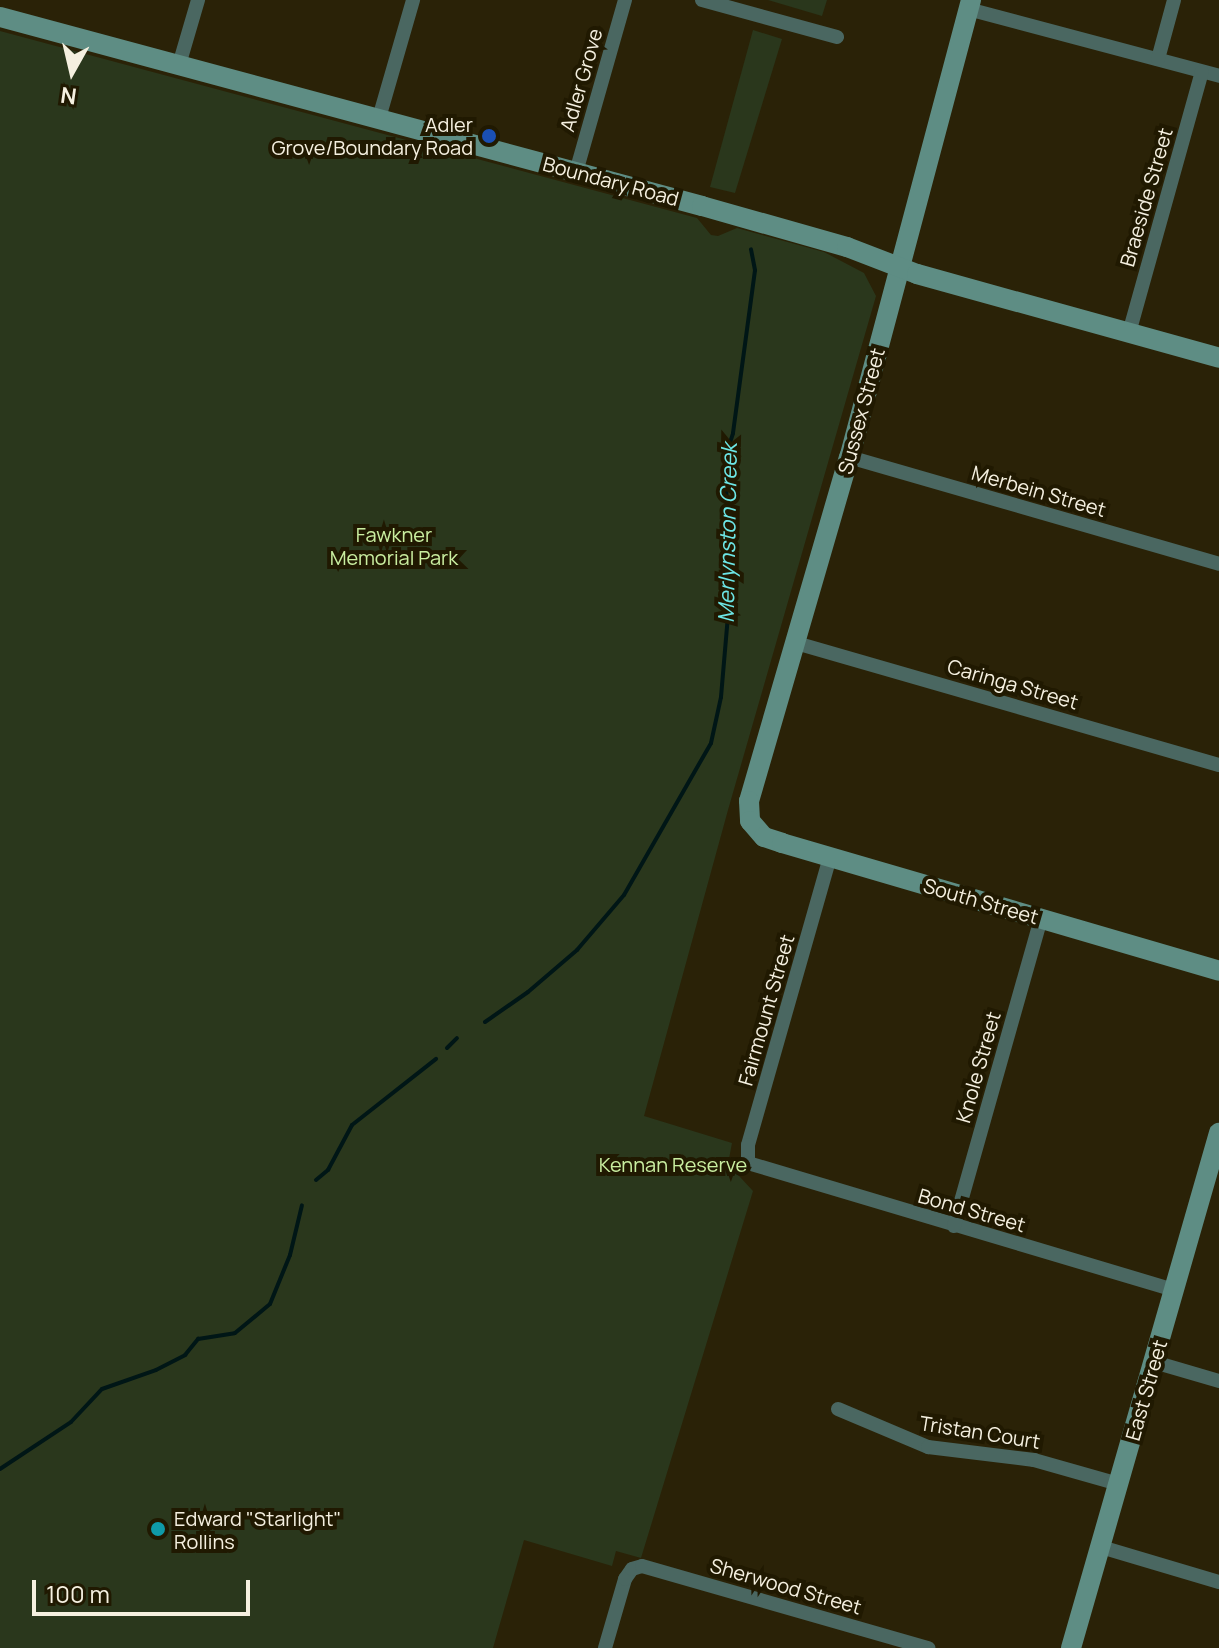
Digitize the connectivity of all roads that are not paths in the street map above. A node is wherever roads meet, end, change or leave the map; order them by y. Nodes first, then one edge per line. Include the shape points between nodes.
1 (198, 0) edge
2 (413, 0) edge
3 (625, 0) edge
4 (702, 0) edge
5 (1174, 0) edge
6 (970, 4) edge
7 (0, 17) edge
8 (837, 37) dead end
9 (1158, 59) junction
10 (179, 65) junction
11 (1202, 72) junction
12 (1219, 76) edge
13 (379, 118) junction
14 (576, 172) junction
15 (899, 267) junction
16 (1129, 333) junction
17 (1219, 358) edge
18 (849, 457) junction
19 (1219, 564) edge
20 (796, 643) junction
21 (1219, 765) edge
22 (750, 821) joint
23 (830, 857) junction
24 (1041, 918) junction
25 (1219, 971) edge
26 (1219, 1133) edge
27 (758, 1168) joint
28 (1213, 1178) edge
29 (954, 1226) junction
30 (1174, 1290) junction
31 (1154, 1362) junction
32 (1219, 1381) edge
33 (838, 1409) dead end
34 (1119, 1484) junction
35 (1101, 1547) junction
36 (1219, 1582) edge
37 (605, 1648) edge
38 (928, 1648) edge
39 (1071, 1648) edge

1 - 10 street
2 - 13 street
3 - 14 street, Adler Grove
4 - 8 street
5 - 9 street
6 - 9 street
6 - 15 street, Sussex Street
7 - 10 street, Boundary Road
9 - 11 street
10 - 13 street, Boundary Road
11 - 12 street
11 - 16 street, Braeside Street
13 - 14 street, Boundary Road
14 - 15 street, Boundary Road via 847,247
15 - 16 street, Boundary Road
15 - 18 street, Sussex Street
16 - 17 street, Boundary Road
18 - 19 street, Merbein Street
18 - 20 street, Sussex Street
20 - 21 street, Caringa Street
20 - 22 street, Sussex Street via 749,801
22 - 23 street, South Street via 764,837
23 - 24 street, South Street
23 - 27 street, Fairmount Street via 748,1145 747,1159
24 - 25 street, South Street
24 - 29 street, Knole Street
26 - 28 street, East Street
27 - 29 street, Bond Street
28 - 30 street, East Street
29 - 30 street, Bond Street
30 - 31 street, East Street
31 - 32 street
31 - 34 street, East Street
33 - 34 street, Tristan Court via 928,1447 1034,1460
34 - 35 street, East Street
35 - 36 street
35 - 39 street, East Street
37 - 38 street, Sherwood Street via 625,1579 632,1569 649,1567

